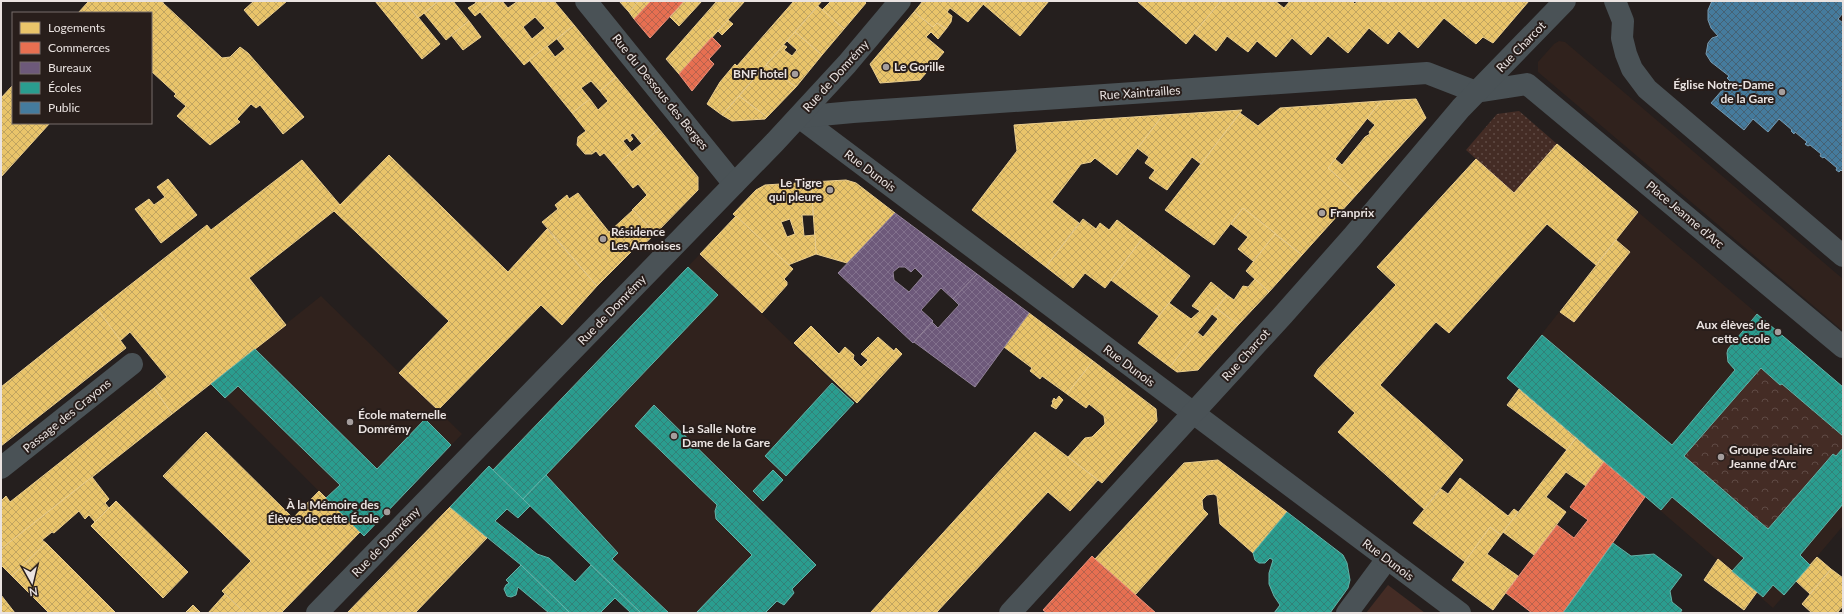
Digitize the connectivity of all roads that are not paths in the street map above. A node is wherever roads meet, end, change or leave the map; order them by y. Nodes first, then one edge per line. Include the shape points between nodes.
1 (586, 1) edge
2 (900, 1) edge
3 (1565, 1) edge
4 (1615, 1) edge
5 (1625, 11) edge
6 (1527, 84) joint
7 (1476, 92) junction
8 (799, 117) junction
9 (734, 184) junction
10 (1843, 256) edge
11 (1843, 347) edge
12 (132, 364) dead end
13 (1193, 414) junction
14 (1, 468) edge
15 (1387, 559) junction
16 (317, 613) edge
17 (1010, 613) edge
18 (1347, 613) edge
19 (1460, 613) edge

1 - 9 street, Rue du Dessous des Berges
2 - 8 street, Rue de Domrémy
3 - 7 street, Rue Charcot
4 - 5 street
5 - 10 street via 1622,38 1626,54 1632,69 1647,89
6 - 7 street, Rue Charcot
6 - 11 street, Place Jeanne d'Arc
7 - 8 street, Rue Xaintrailles via 1427,73
7 - 13 street, Rue Charcot via 1352,237
8 - 9 street, Rue de Domrémy
8 - 13 street, Rue Dunois
9 - 16 street, Rue de Domrémy
12 - 14 street, Passage des Crayons
13 - 15 street, Rue Dunois
13 - 17 street, Rue Charcot
15 - 18 street
15 - 19 street, Rue Dunois

